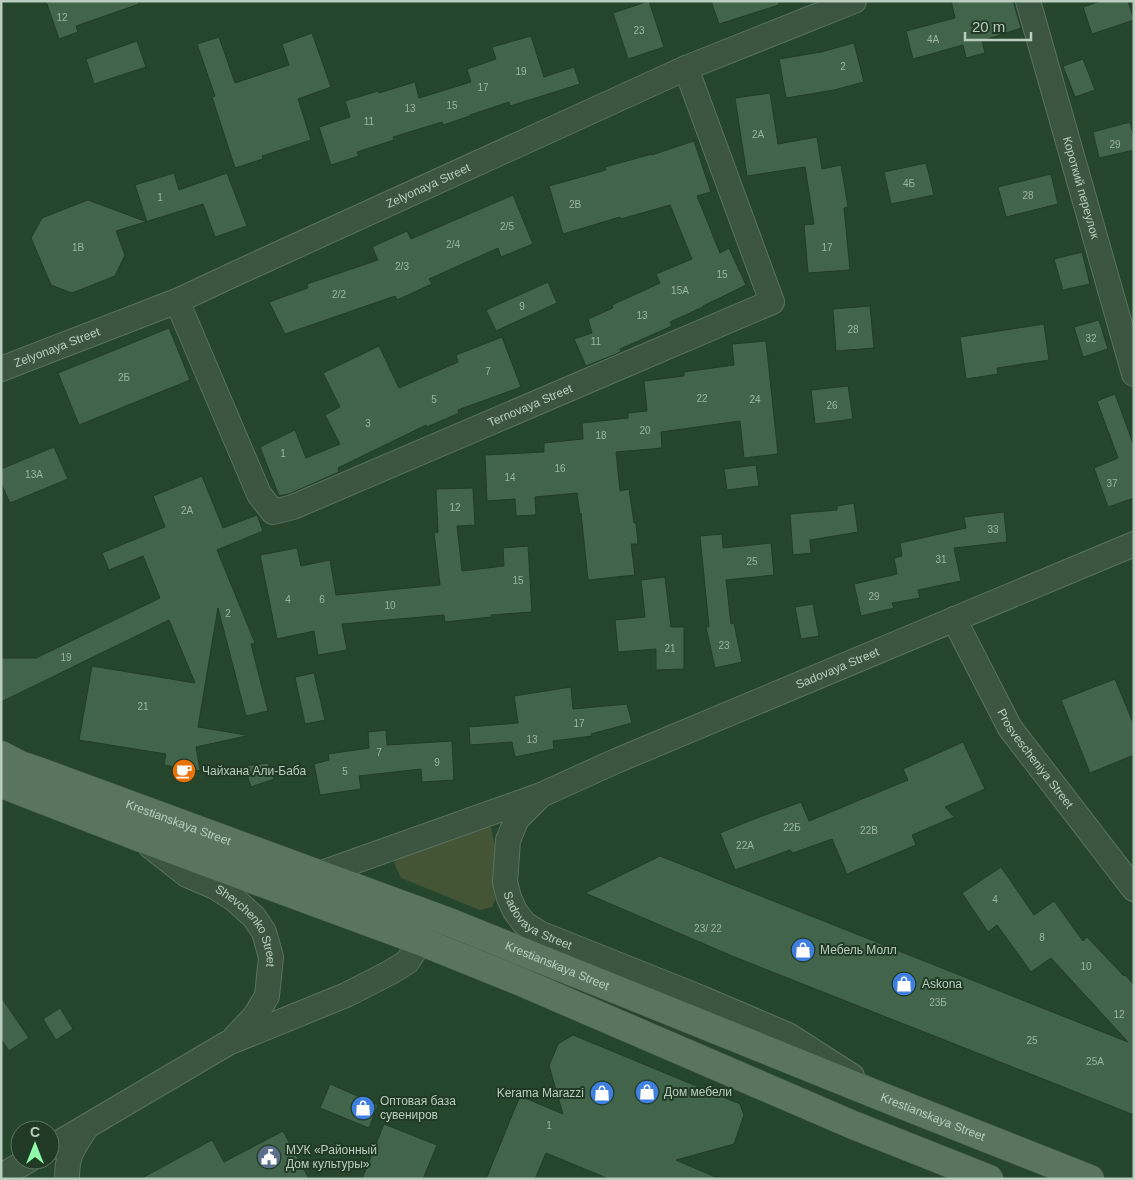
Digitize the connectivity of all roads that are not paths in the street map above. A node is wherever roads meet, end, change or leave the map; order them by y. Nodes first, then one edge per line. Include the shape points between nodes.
1 (854, 1) edge
2 (1028, 1) edge
3 (686, 68) junction
4 (177, 301) junction
5 (1, 369) edge
6 (1134, 374) edge
7 (1134, 544) edge
8 (954, 619) junction
9 (10, 773) edge
10 (541, 795) junction
11 (141, 838) junction
12 (319, 874) junction
13 (1134, 889) edge
14 (430, 915) junction
15 (420, 941) junction
16 (228, 1044) junction
17 (885, 1098) junction
18 (87, 1127) junction
19 (60, 1142) edge
20 (67, 1179) edge
21 (989, 1179) edge
22 (1090, 1179) edge

1 - 3 street, Zelyonaya Street
2 - 6 street, Короткий переулок
3 - 4 street, Zelyonaya Street
3 - 4 street, Ternovaya Street via 772,302 293,507 273,512 259,494
4 - 5 street, Zelyonaya Street
7 - 8 street, Sadovaya Street
8 - 10 street, Sadovaya Street
8 - 13 street, Prosvescheniya Street via 1010,728
9 - 11 main road, Krestianskaya Street
9 - 12 main road, Krestianskaya Street
10 - 12 street, Sadovaya Street
10 - 17 street, Sadovaya Street via 517,819 508,840 504,882 515,911 524,923 539,933 788,1035
11 - 15 main road, Krestianskaya Street
11 - 16 street, Shevchenko Street via 187,875 234,899 254,917 264,932 271,957 267,996 256,1016
12 - 14 main road, Krestianskaya Street
14 - 15 main road
14 - 17 main road, Krestianskaya Street
15 - 16 street, Shevchenko Street via 407,962 391,972
15 - 21 main road, Krestianskaya Street
16 - 18 street, Shevchenko Street
17 - 22 main road, Krestianskaya Street
18 - 19 street, Shevchenko Street
18 - 20 street via 71,1152

